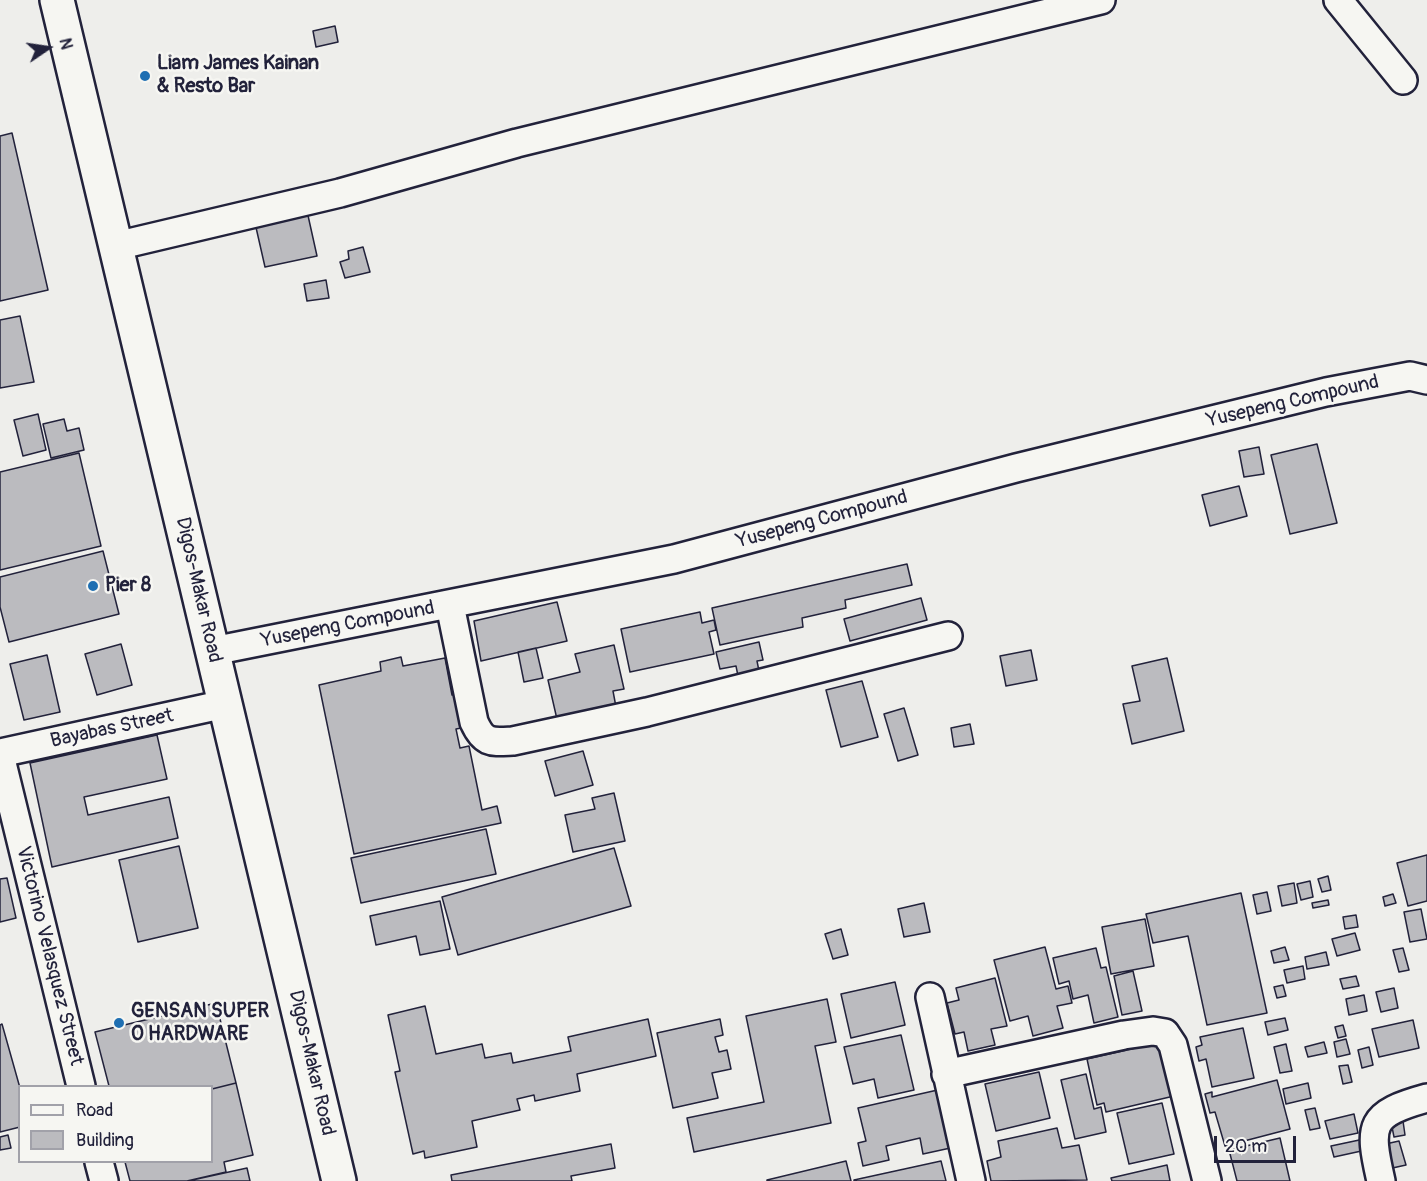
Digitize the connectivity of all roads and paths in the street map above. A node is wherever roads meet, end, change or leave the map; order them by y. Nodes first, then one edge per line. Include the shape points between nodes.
1 (57, 0) edge
2 (1101, 0) edge
3 (1338, 0) edge
4 (1403, 80) dead end
5 (116, 246) junction
6 (1427, 380) edge
7 (450, 605) junction
8 (948, 636) dead end
9 (213, 651) junction
10 (225, 704) junction
11 (0, 754) edge
12 (930, 997) dead end
13 (946, 1074) junction
14 (81, 1085) edge
15 (1427, 1098) edge
16 (100, 1163) edge
17 (104, 1181) edge
18 (339, 1181) edge
19 (971, 1181) edge
20 (1207, 1181) edge
21 (1382, 1181) edge

1 - 5 main road, Digos-Makar Road
2 - 5 street via 516,143 340,193
3 - 4 street
5 - 9 main road, Digos-Makar Road
6 - 7 street, Yusepeng Compound via 1410,376 1326,392 1017,468 674,559
7 - 8 street via 474,722 480,736 491,742 513,741 647,712
7 - 9 street, Yusepeng Compound
9 - 10 main road, Digos-Makar Road
10 - 11 street, Bayabas Street
10 - 18 main road, Digos-Makar Road
11 - 14 street, Victorino Velasquez Street
12 - 13 street
13 - 19 street
13 - 20 street via 1124,1035 1165,1033 1173,1045
15 - 21 street via 1396,1108 1377,1120 1375,1145
16 - 17 street

